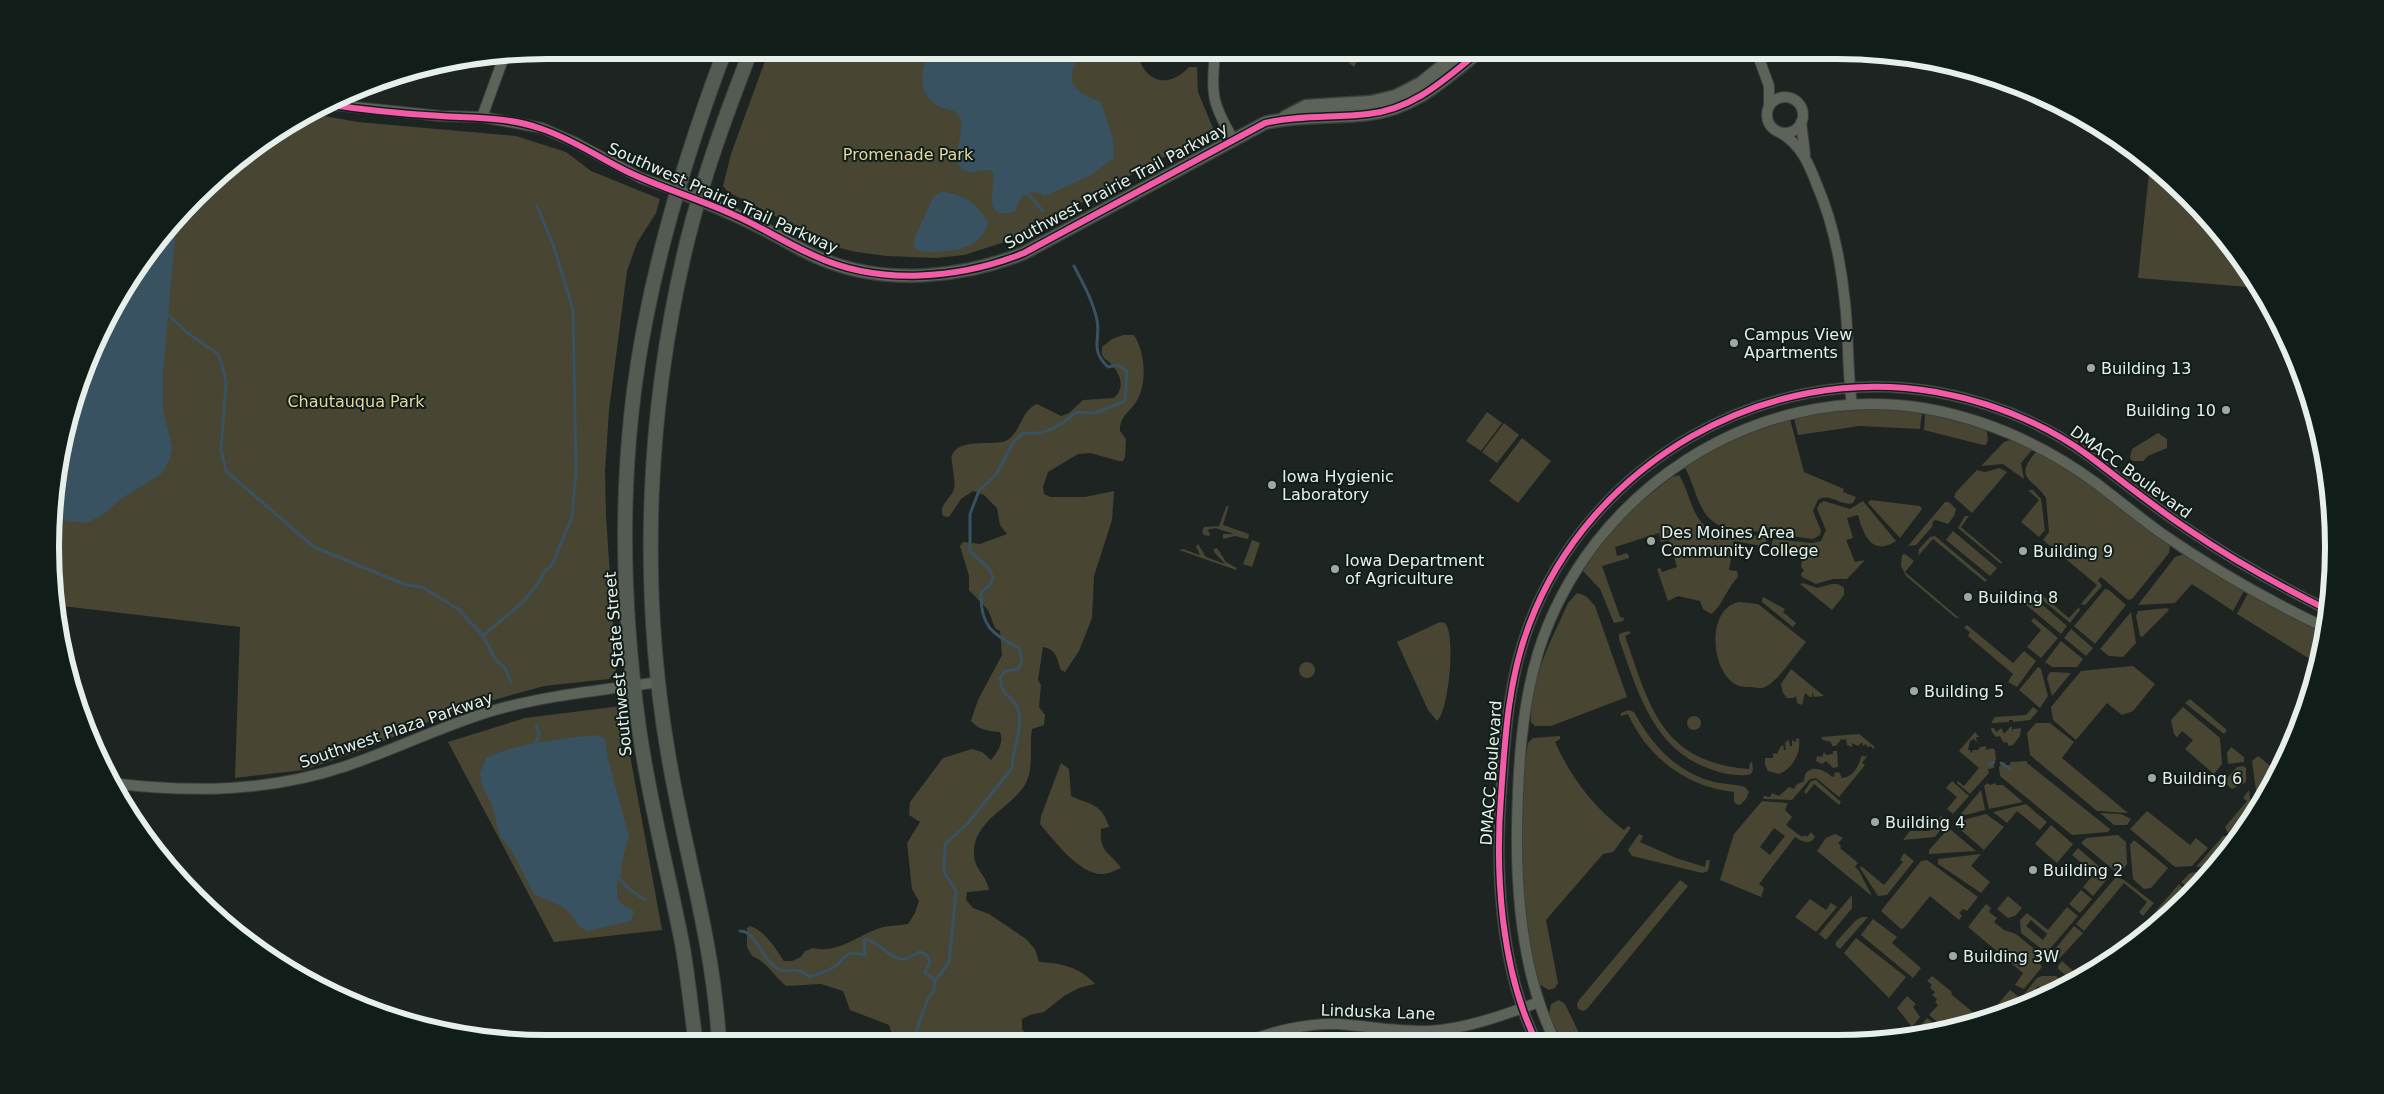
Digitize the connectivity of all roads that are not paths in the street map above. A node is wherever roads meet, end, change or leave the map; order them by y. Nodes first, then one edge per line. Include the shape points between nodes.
1 (722, 59) edge
2 (741, 59) edge
3 (748, 59) edge
4 (1215, 59) edge
5 (1451, 59) edge
6 (1470, 59) edge
7 (1760, 59) edge
8 (502, 61) edge
9 (1764, 68) junction
10 (1787, 97) junction
11 (731, 102) junction
12 (339, 105) edge
13 (1769, 106) junction
14 (482, 117) junction
15 (1283, 118) junction
16 (1801, 122) junction
17 (1781, 133) junction
18 (1233, 139) junction
19 (1805, 155) junction
20 (677, 191) junction
21 (699, 199) junction
22 (1850, 388) junction
23 (1852, 405) junction
24 (2321, 606) edge
25 (2319, 624) edge
26 (659, 682) junction
27 (634, 686) junction
28 (120, 784) edge
29 (1539, 1002) junction
30 (1522, 1008) junction
31 (695, 1035) edge
32 (718, 1035) edge
33 (1264, 1035) edge
34 (1533, 1035) edge
35 (1553, 1035) edge

1 - 20 main road, Southwest State Street
2 - 11 main road
3 - 11 main road
4 - 18 street via 1213,96
5 - 15 street, Southwest Prairie Trail Parkway via 1421,83 1396,96 1371,102 1306,106
6 - 15 street, Southwest Prairie Trail Parkway via 1425,94 1396,108 1368,114
7 - 9 street
8 - 14 street
9 - 10 street
9 - 13 street via 1769,86
10 - 13 street via 1777,99
10 - 16 street via 1800,105 1803,112
11 - 21 main road
12 - 14 street, Southwest Prairie Trail Parkway
13 - 17 street via 1770,124
14 - 20 street, Southwest Prairie Trail Parkway via 542,128 642,178
15 - 18 street, Southwest Prairie Trail Parkway
16 - 17 street via 1793,131
16 - 19 street
17 - 19 street
18 - 21 street, Southwest Prairie Trail Parkway via 1024,253 984,266 941,274 889,274 838,265
19 - 22 street via 1824,201 1837,251 1845,303
20 - 21 street, Southwest Prairie Trail Parkway
20 - 27 main road, Southwest State Street via 645,320 630,437 626,563
21 - 26 main road via 674,306 653,467 652,582
22 - 23 street
22 - 24 street, DMACC Boulevard via 1904,388 1937,393 1974,401 2026,420 2088,455 2149,502 2223,552
22 - 30 street, DMACC Boulevard via 1799,394 1769,402 1717,422 1684,440 1637,474 1604,505 1566,552 1546,587 1527,632 1512,685 1500,810 1502,906
23 - 25 street, DMACC Boulevard via 1924,408 2014,434 2062,460 2209,564
23 - 29 street, DMACC Boulevard via 1802,412 1756,425 1678,464 1643,491 1617,517 1581,561 1557,604 1538,654 1529,690 1517,814 1520,908 1529,966
26 - 27 street, Southwest Plaza Parkway
26 - 32 main road via 668,755 707,935
27 - 28 street, Southwest Plaza Parkway via 554,696 498,710 346,766 292,780 191,790
27 - 31 main road, Southwest State Street via 649,788 687,975
29 - 30 street, Linduska Lane
29 - 35 street, DMACC Boulevard
30 - 33 street, Linduska Lane via 1442,1030 1322,1024
30 - 34 street, DMACC Boulevard

